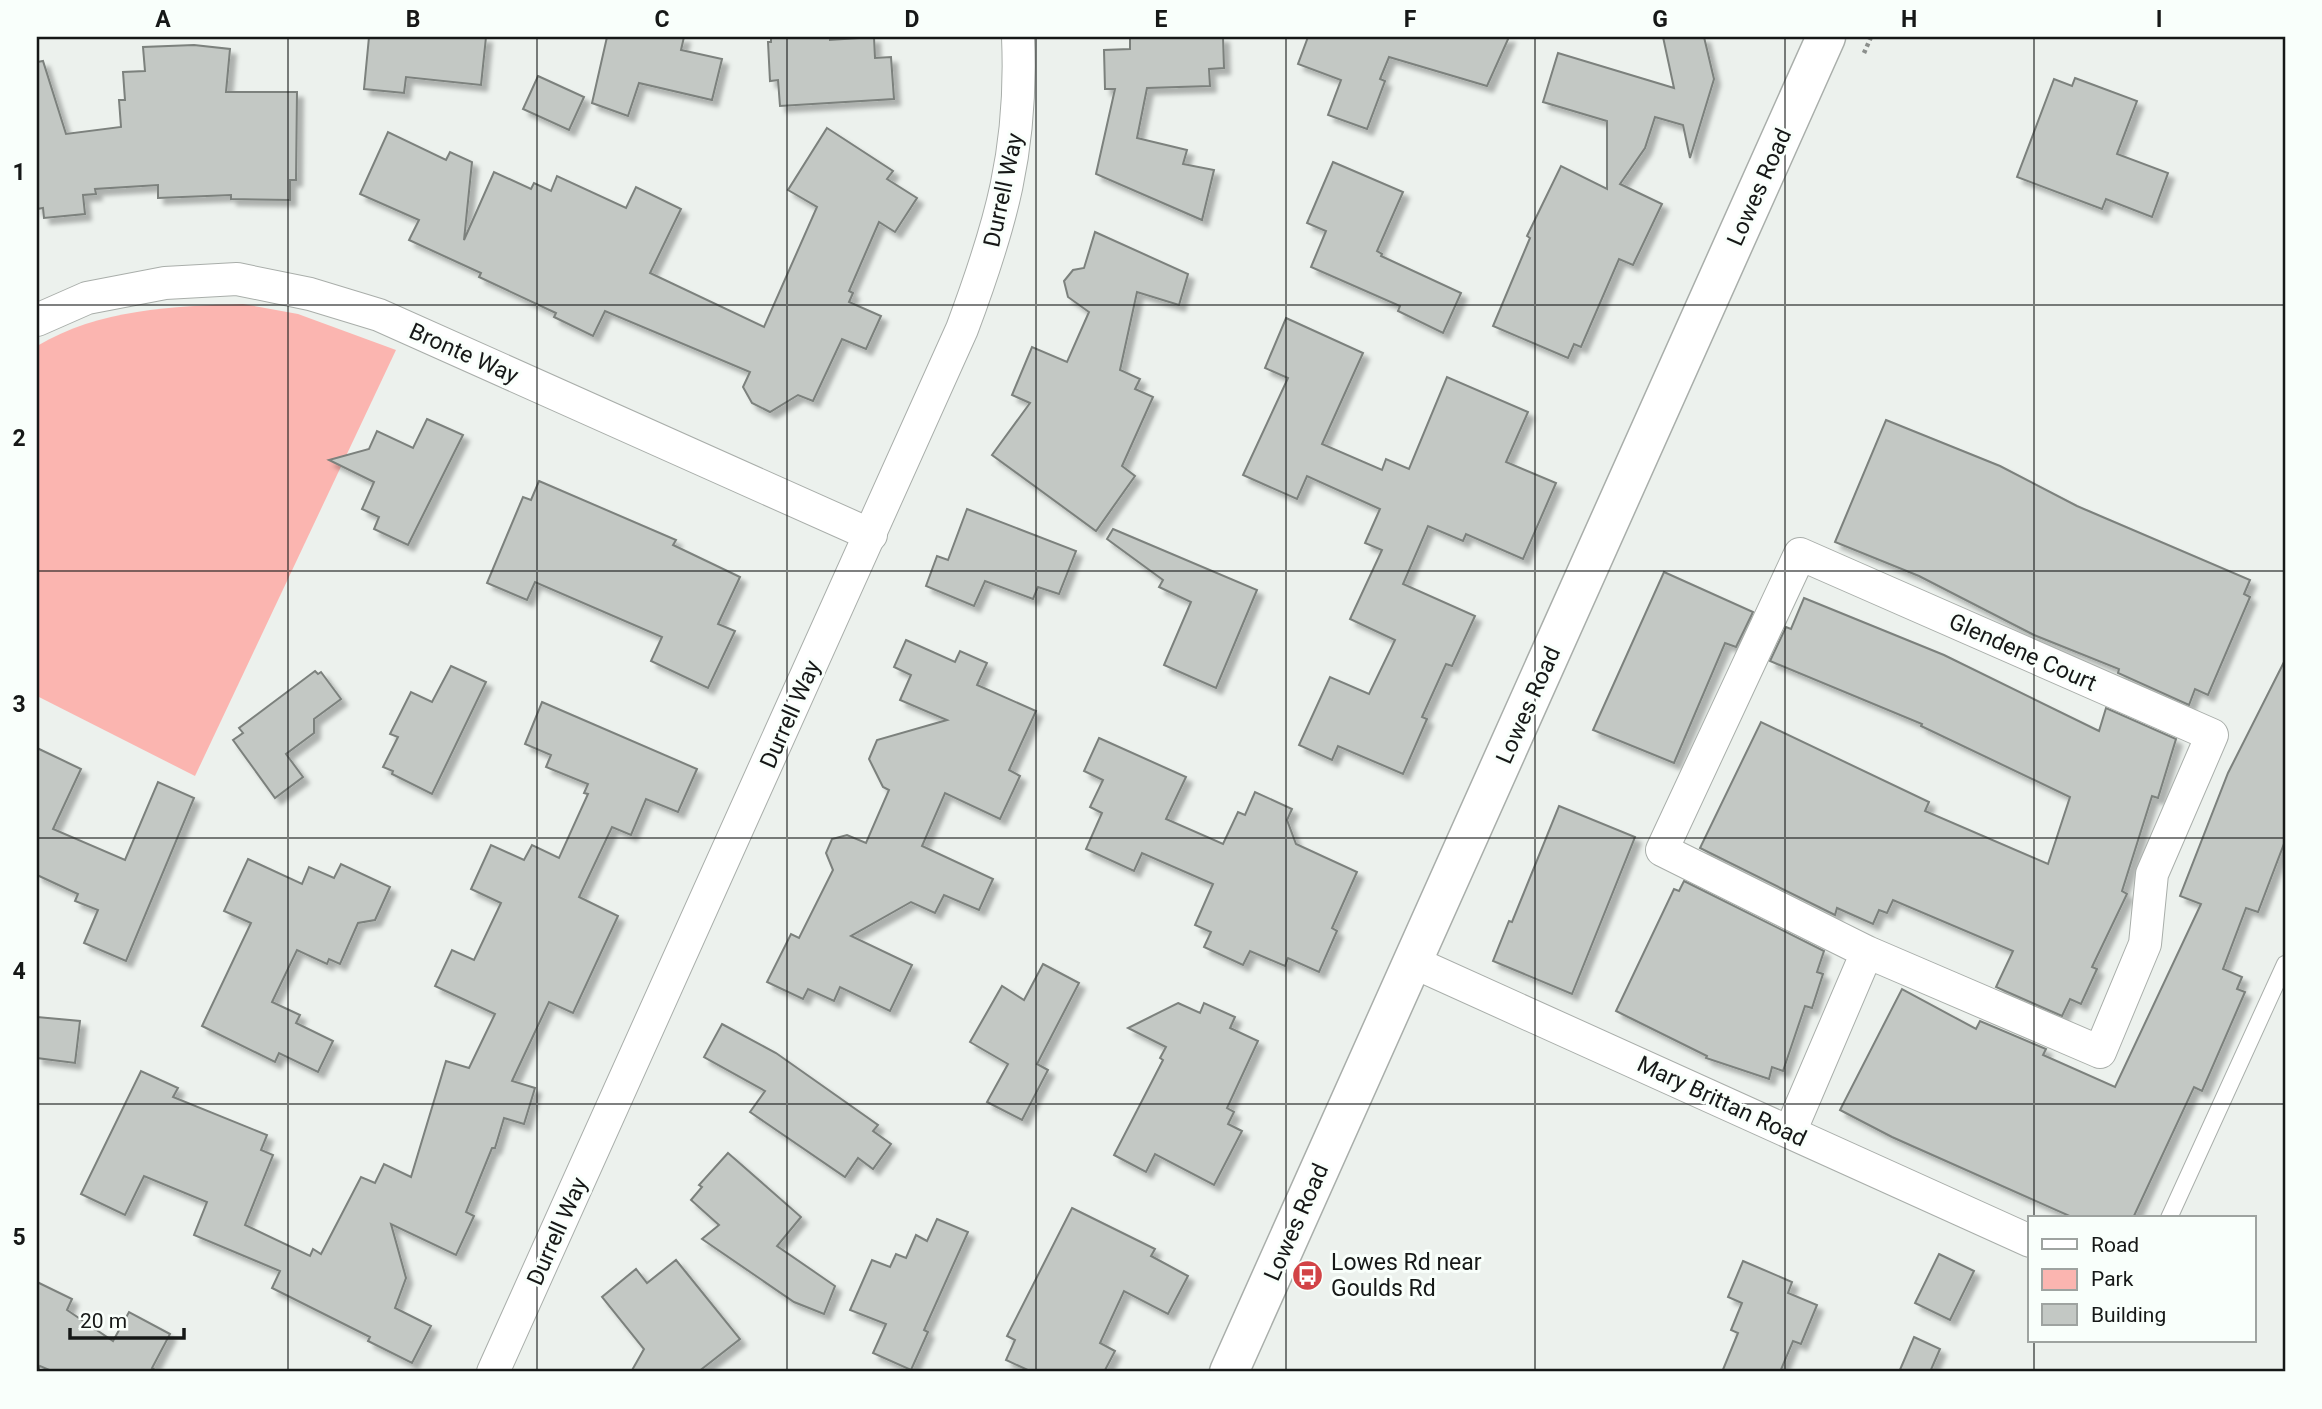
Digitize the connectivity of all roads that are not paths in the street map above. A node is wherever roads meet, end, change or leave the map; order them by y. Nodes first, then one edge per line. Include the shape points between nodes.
1 (1018, 37) edge
2 (1826, 37) edge
3 (37, 320) edge
4 (871, 535) junction
5 (1867, 952) junction
6 (1413, 962) junction
7 (2285, 964) edge
8 (1790, 1132) junction
9 (2170, 1216) edge
10 (2028, 1240) edge
11 (494, 1372) edge
12 (1229, 1372) edge

1 - 4 street, Durrell Way via 1016,147 988,262
2 - 6 main road, Lowes Road
3 - 4 street, Bronte Way via 87,298 165,283 237,279 310,294 379,315
4 - 11 street, Durrell Way
5 - 5 street, Glendene Court via 1662,850 1800,554 2212,735 2152,874 2145,944 2100,1052
5 - 8 street
6 - 8 street, Mary Brittan Road
6 - 12 main road, Lowes Road
7 - 9 lane
8 - 10 street, Mary Brittan Road

